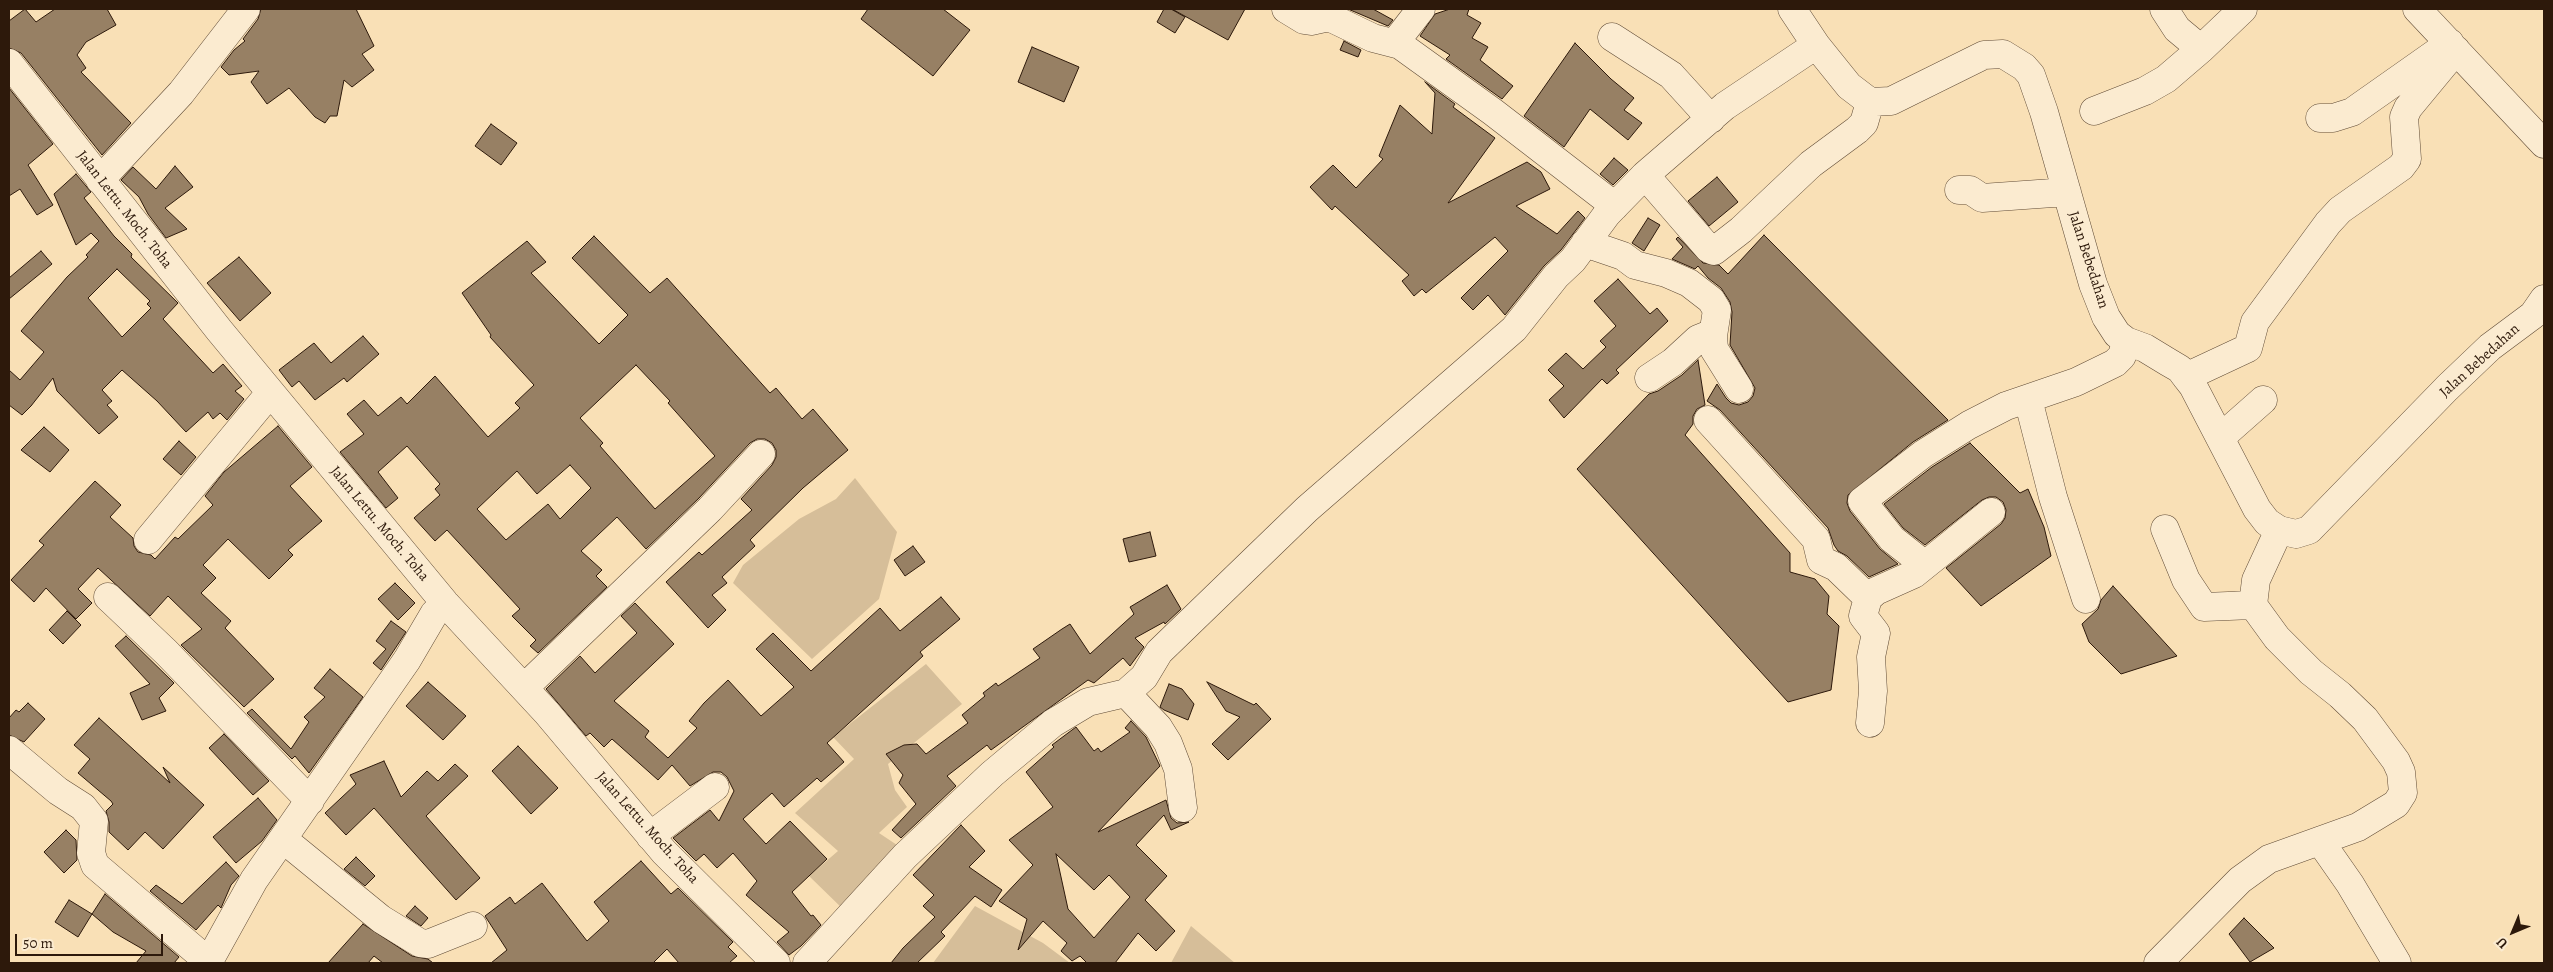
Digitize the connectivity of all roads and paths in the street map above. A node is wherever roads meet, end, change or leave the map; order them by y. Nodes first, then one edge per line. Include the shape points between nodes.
1 (246, 9) edge
2 (1286, 9) edge
3 (1421, 9) edge
4 (1792, 9) edge
5 (2164, 9) edge
6 (2243, 9) edge
7 (2417, 9) edge
8 (1612, 37) dead end
9 (1400, 45) junction
10 (1816, 45) junction
11 (2453, 47) junction
12 (2201, 50) junction
13 (9, 63) edge
14 (1870, 102) junction
15 (2094, 111) dead end
16 (1711, 118) junction
17 (2320, 118) dead end
18 (2544, 144) edge
19 (1645, 175) junction
20 (100, 180) junction
21 (1959, 190) dead end
22 (2066, 192) junction
23 (1615, 206) junction
24 (1585, 243) junction
25 (2544, 299) edge
26 (1713, 333) junction
27 (2126, 341) junction
28 (2186, 377) junction
29 (1649, 378) dead end
30 (1740, 389) dead end
31 (270, 393) junction
32 (2028, 399) junction
33 (2263, 400) dead end
34 (1708, 420) dead end
35 (2220, 438) junction
36 (761, 454) dead end
37 (1991, 512) dead end
38 (2165, 529) dead end
39 (2279, 530) junction
40 (148, 540) dead end
41 (1925, 565) junction
42 (108, 596) dead end
43 (1868, 598) junction
44 (2086, 599) dead end
45 (445, 603) junction
46 (2253, 605) junction
47 (524, 688) junction
48 (1126, 693) junction
49 (1870, 723) dead end
50 (9, 750) edge
51 (716, 787) dead end
52 (310, 801) junction
53 (1183, 808) dead end
54 (650, 836) junction
55 (283, 839) junction
56 (2320, 841) junction
57 (473, 926) dead end
58 (209, 962) edge
59 (776, 963) edge
60 (807, 963) edge
61 (2158, 963) edge
62 (2397, 963) edge

1 - 20 street via 181,93
2 - 9 street via 1304,20 1329,17 1373,38
3 - 9 street via 1397,41
4 - 10 street
5 - 12 street via 2176,29
6 - 12 street
7 - 11 street
8 - 16 street via 1671,75
9 - 23 street
10 - 14 street via 1849,86
10 - 16 street
11 - 17 street via 2352,112
11 - 18 street
11 - 28 street via 2404,117 2408,151 2404,163 2340,210 2328,223 2256,322 2248,348
12 - 15 street via 2159,83
13 - 20 street, Jalan Lettu. Moch. Toha
14 - 19 street via 1864,123 1811,164 1714,251
14 - 22 street, Jalan Bebedahan via 1891,101 1984,55 2008,56 2030,75 2058,155
16 - 19 street
19 - 23 street
20 - 31 street, Jalan Lettu. Moch. Toha
21 - 22 street via 1970,190 1982,198
22 - 27 street, Jalan Bebedahan via 2093,284 2106,316 2117,334
23 - 24 street
24 - 26 street via 1623,256 1635,265 1689,283 1711,300 1717,310
24 - 48 street via 1514,330 1307,509 1159,652 1144,677
25 - 39 street, Jalan Bebedahan via 2533,315 2490,348 2447,388 2308,530 2296,534
26 - 29 street via 1698,339
26 - 30 street via 1714,349
27 - 28 street, Jalan Bebedahan via 2145,348
27 - 32 street via 2122,356 2116,362 2076,382
28 - 35 street, Jalan Bebedahan
31 - 40 street
31 - 45 street, Jalan Lettu. Moch. Toha
32 - 41 street via 2006,406 1946,440 1900,470 1862,501 1892,540
32 - 44 street via 2053,498
33 - 35 street
34 - 43 street via 1816,539 1821,560 1838,568
35 - 39 street, Jalan Bebedahan via 2257,509
36 - 47 street via 710,509
37 - 41 street
38 - 46 street via 2186,580 2204,607
39 - 46 street via 2256,580
41 - 43 street via 1908,578 1876,591
42 - 52 street
43 - 49 street via 1863,616 1876,633 1871,658
45 - 47 street, Jalan Lettu. Moch. Toha
45 - 52 street via 434,614 407,660
46 - 56 street via 2276,638 2365,719 2401,772 2403,793 2396,804 2358,827
47 - 54 street, Jalan Lettu. Moch. Toha
48 - 53 street via 1158,727 1168,743 1178,769
48 - 60 street via 1088,702 1053,723 992,774 905,856
50 - 58 street via 58,791 83,807 94,821 91,853 95,865
51 - 54 street
52 - 55 street
54 - 59 street, Jalan Lettu. Moch. Toha
55 - 57 street via 381,919 420,943 428,944
55 - 58 street via 254,880
56 - 61 street via 2269,859 2240,880
56 - 62 street

